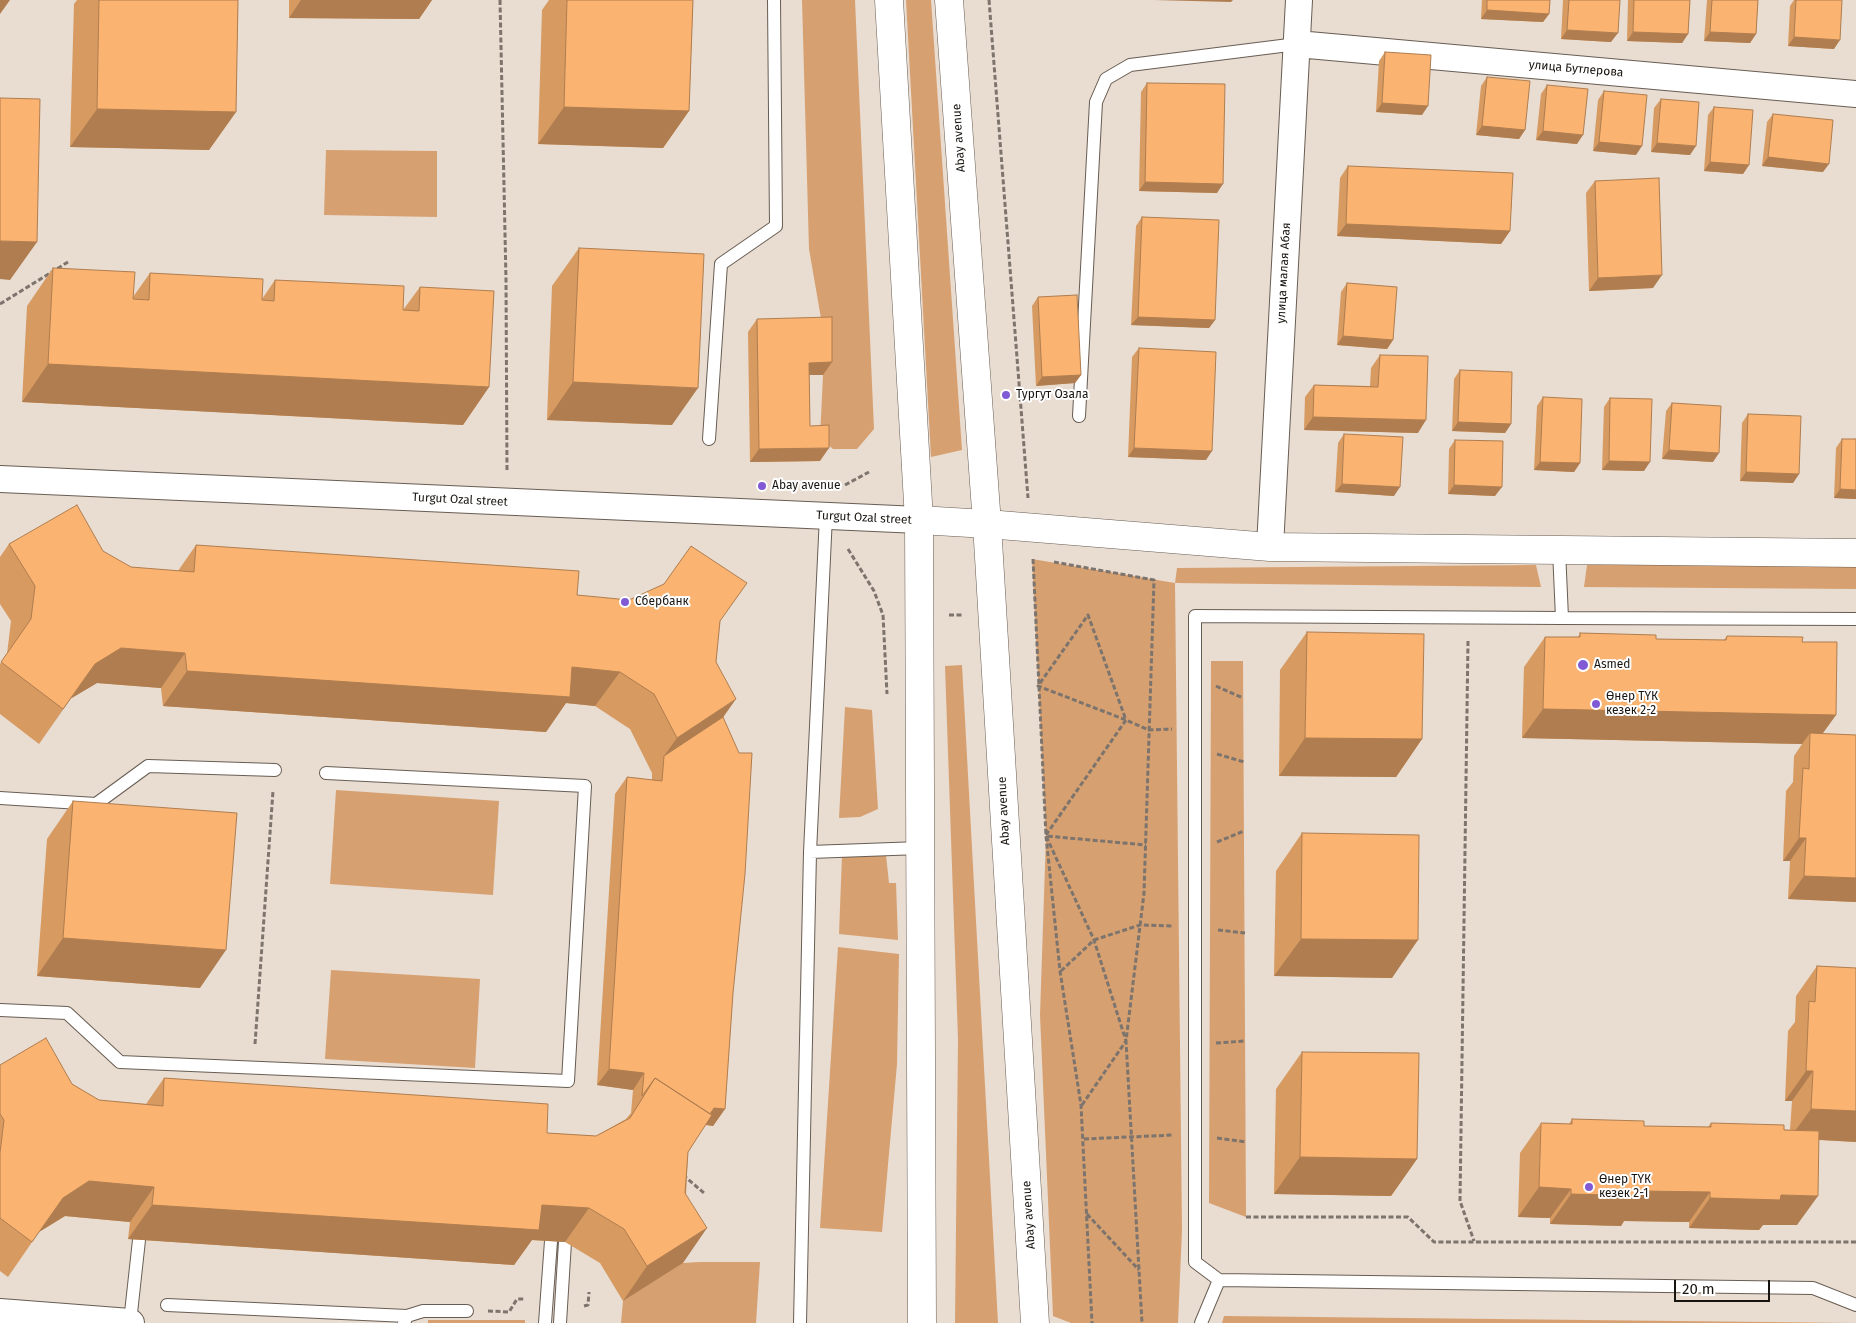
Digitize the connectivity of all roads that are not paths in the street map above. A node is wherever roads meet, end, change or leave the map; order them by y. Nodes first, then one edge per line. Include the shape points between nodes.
1 (774, 0) edge
2 (889, 0) edge
3 (949, 0) edge
4 (1299, 0) edge
5 (1297, 44) junction
6 (1856, 94) edge
7 (1079, 416) dead end
8 (709, 440) dead end
9 (0, 479) edge
10 (826, 516) junction
11 (919, 520) junction
12 (986, 524) junction
13 (1270, 547) junction
14 (1559, 550) junction
15 (1856, 553) edge
16 (1562, 618) junction
17 (1856, 619) edge
18 (275, 770) road end
19 (326, 773) dead end
20 (0, 798) edge
21 (920, 848) junction
22 (810, 852) junction
23 (0, 1010) edge
24 (139, 1240) edge
25 (551, 1241) edge
26 (565, 1242) edge
27 (1219, 1280) junction
28 (167, 1305) dead end
29 (1856, 1305) edge
30 (467, 1311) dead end
31 (0, 1312) edge
32 (281, 1317) edge
33 (405, 1320) edge
34 (131, 1322) edge
35 (545, 1323) edge
36 (560, 1323) edge
37 (800, 1323) edge
38 (922, 1323) edge
39 (1035, 1323) edge
40 (1201, 1323) edge

1 - 8 lane via 776,226 721,264
2 - 11 main road
3 - 12 main road, Abay avenue
4 - 5 street, улица малая Абая
5 - 6 street, улица Бутлерова
5 - 7 lane via 1130,65 1106,79 1096,102
5 - 13 street, улица малая Абая
9 - 10 street, Turgut Ozal street
10 - 11 street, Turgut Ozal street
10 - 22 lane
11 - 12 main road
11 - 21 main road
12 - 13 main road
12 - 39 main road, Abay avenue
13 - 14 main road
14 - 15 main road
14 - 16 lane
16 - 17 lane
16 - 27 lane via 1195,616 1195,1262
18 - 20 lane via 148,766 96,804
19 - 23 lane via 584,786 568,1080 120,1062 67,1013
21 - 22 lane
21 - 38 main road
22 - 37 lane
24 - 34 lane
25 - 35 lane
26 - 36 lane
27 - 29 lane via 1813,1288
27 - 40 lane
28 - 32 lane
30 - 33 lane via 423,1311
31 - 34 street
32 - 33 lane

